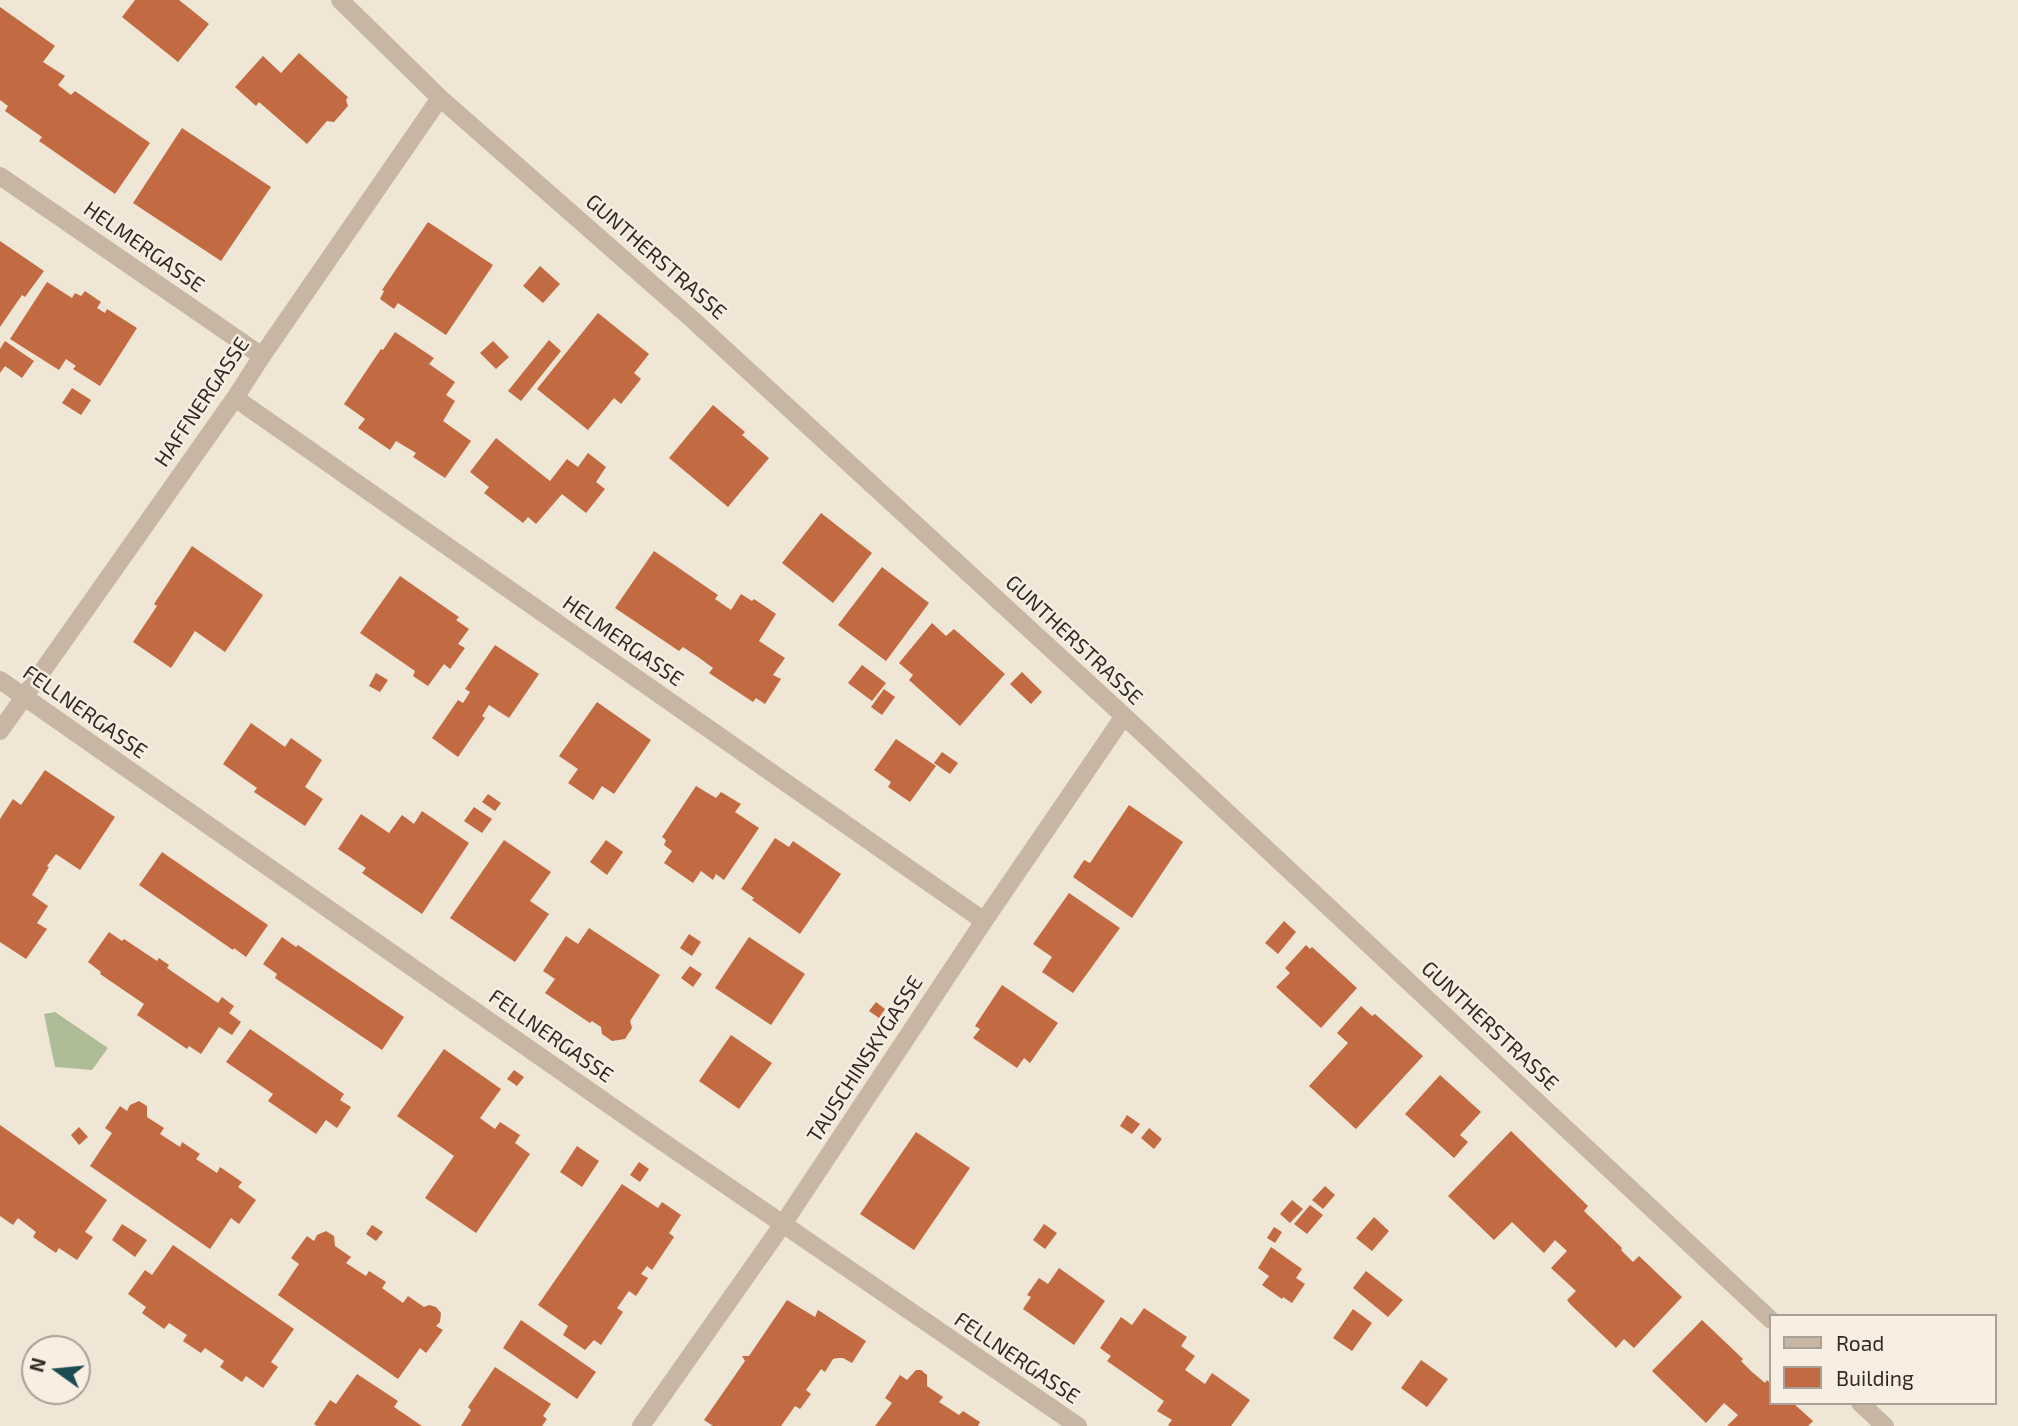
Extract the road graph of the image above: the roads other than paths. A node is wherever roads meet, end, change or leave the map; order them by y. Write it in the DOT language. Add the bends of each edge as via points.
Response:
graph roads {
  1 [pos="340,0"];
  2 [pos="440,98"];
  3 [pos="0,176"];
  4 [pos="262,356"];
  5 [pos="235,398"];
  6 [pos="0,680"];
  7 [pos="23,696"];
  8 [pos="1124,716"];
  9 [pos="0,731"];
  10 [pos="984,921"];
  11 [pos="783,1224"];
  12 [pos="1770,1319"];
  13 [pos="1862,1405"];
  14 [pos="641,1426"];
  15 [pos="1077,1426"];
  16 [pos="1885,1426"];
  1 -- 2 [label="street, GUNTHERSTRASSE"];
  2 -- 4 [label="street, HAFFNERGASSE"];
  2 -- 8 [label="street, GUNTHERSTRASSE" via="703,329"];
  3 -- 4 [label="street, HELMERGASSE"];
  4 -- 5 [label="street, HAFFNERGASSE"];
  5 -- 7 [label="street, HAFFNERGASSE"];
  5 -- 10 [label="street, HELMERGASSE"];
  6 -- 7 [label="street, FELLNERGASSE"];
  7 -- 9 [label="street, HAFFNERGASSE"];
  7 -- 11 [label="street, FELLNERGASSE"];
  8 -- 10 [label="street, TAUSCHINSKYGASSE"];
  8 -- 12 [label="street, GUNTHERSTRASSE"];
  10 -- 11 [label="street, TAUSCHINSKYGASSE"];
  11 -- 14 [label="street, TAUSCHINSKYGASSE"];
  11 -- 15 [label="street, FELLNERGASSE"];
  13 -- 16 [label="street"];
}
